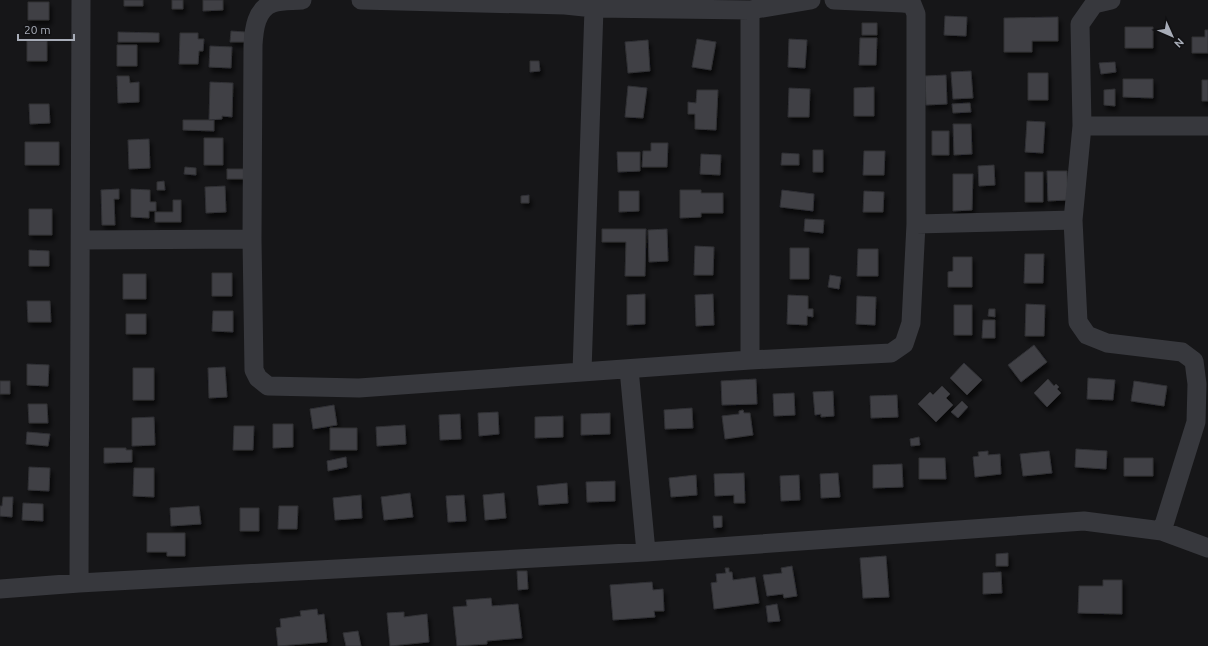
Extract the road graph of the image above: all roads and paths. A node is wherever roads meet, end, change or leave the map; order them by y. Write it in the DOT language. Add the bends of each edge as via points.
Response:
graph roads {
  1 [pos="81,0"];
  2 [pos="302,0"];
  3 [pos="361,0"];
  4 [pos="810,0"];
  5 [pos="834,0"];
  6 [pos="1111,0"];
  7 [pos="594,8"];
  8 [pos="750,10"];
  9 [pos="1082,126"];
  10 [pos="1208,126"];
  11 [pos="1073,220"];
  12 [pos="916,224"];
  13 [pos="252,238"];
  14 [pos="81,240"];
  15 [pos="750,360"];
  16 [pos="629,369"];
  17 [pos="582,372"];
  18 [pos="1202,422"];
  19 [pos="1162,531"];
  20 [pos="1208,548"];
  21 [pos="646,552"];
  22 [pos="79,583"];
  23 [pos="0,589"];
  1 -- 14 [label="street"];
  2 -- 13 [label="street" via="273,3 261,10 255,26"];
  3 -- 7 [label="street" via="565,5"];
  4 -- 8 [label="street"];
  5 -- 12 [label="street" via="912,4 916,14"];
  6 -- 9 [label="street" via="1094,4 1080,24"];
  7 -- 8 [label="street"];
  7 -- 17 [label="street"];
  8 -- 15 [label="street"];
  9 -- 10 [label="street"];
  9 -- 11 [label="street"];
  11 -- 12 [label="street"];
  11 -- 18 [label="street" via="1078,322 1087,335 1107,343 1182,352 1194,361"];
  12 -- 15 [label="street" via="911,323 904,344 891,353"];
  13 -- 14 [label="street"];
  13 -- 17 [label="street" via="254,370 258,378 268,386 359,388"];
  14 -- 22 [label="street"];
  15 -- 16 [label="street"];
  16 -- 17 [label="street"];
  16 -- 21 [label="street"];
  18 -- 19 [label="street"];
  19 -- 20 [label="street"];
  19 -- 21 [label="street" via="1084,521"];
  21 -- 22 [label="street"];
  22 -- 23 [label="street"];
}
